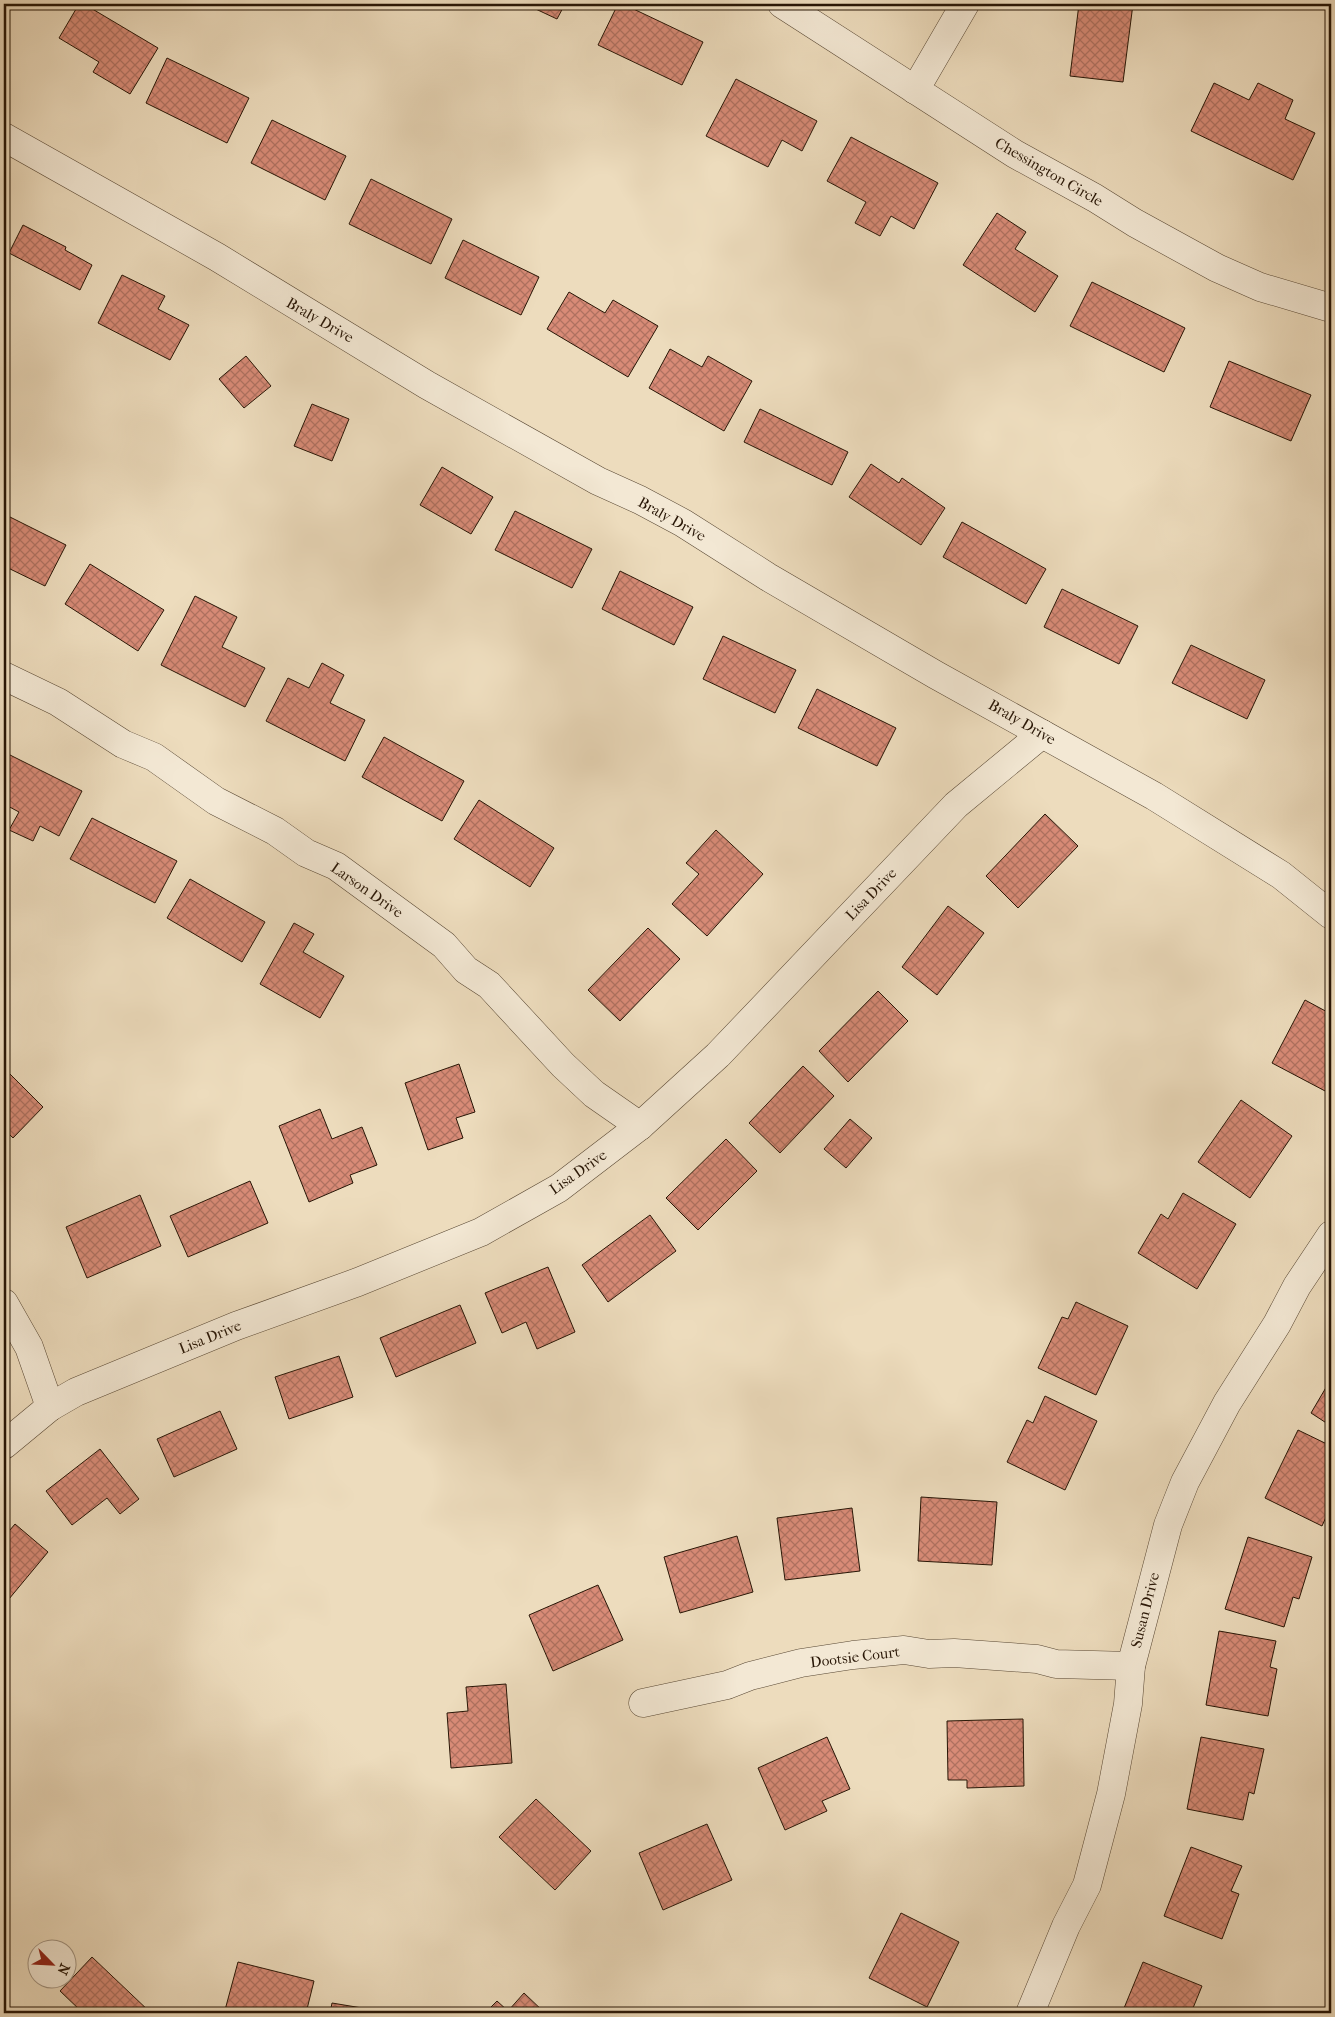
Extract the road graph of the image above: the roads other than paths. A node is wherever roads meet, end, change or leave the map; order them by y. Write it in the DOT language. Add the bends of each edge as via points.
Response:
graph roads {
  1 [pos="782,4"];
  2 [pos="965,4"];
  3 [pos="915,90"];
  4 [pos="4,137"];
  5 [pos="1331,308"];
  6 [pos="4,676"];
  7 [pos="1042,734"];
  8 [pos="1331,916"];
  9 [pos="640,1126"];
  10 [pos="1331,1235"];
  11 [pos="4,1303"];
  12 [pos="50,1407"];
  13 [pos="4,1445"];
  14 [pos="1131,1666"];
  15 [pos="644,1703"];
  16 [pos="1030,2013"];
  1 -- 3 [label="street, Chessington Circle"];
  2 -- 3 [label="street"];
  3 -- 5 [label="street, Chessington Circle" via="1015,154 1218,268 1260,287"];
  4 -- 7 [label="street, Braly Drive" via="217,257 427,386 598,481 683,523 768,577"];
  6 -- 9 [label="street, Larson Drive" via="58,702 123,744 154,757 216,801 251,817 306,852 336,866 444,945 466,970 489,985 594,1094"];
  7 -- 8 [label="street, Braly Drive" via="1154,796 1264,864"];
  7 -- 9 [label="street, Lisa Drive" via="956,805 718,1055"];
  9 -- 12 [label="street, Lisa Drive" via="560,1188 481,1232 358,1282 236,1326 76,1392"];
  10 -- 14 [label="street, Susan Drive" via="1228,1403 1185,1482 1160,1552"];
  11 -- 12 [label="street" via="28,1347"];
  12 -- 13 [label="street, Lisa Drive"];
  14 -- 15 [label="street, Dootsie Court" via="1056,1664 1037,1659 904,1650 800,1664 727,1685"];
  14 -- 16 [label="street, Susan Drive" via="1128,1704 1111,1794 1087,1885 1066,1926"];
}
